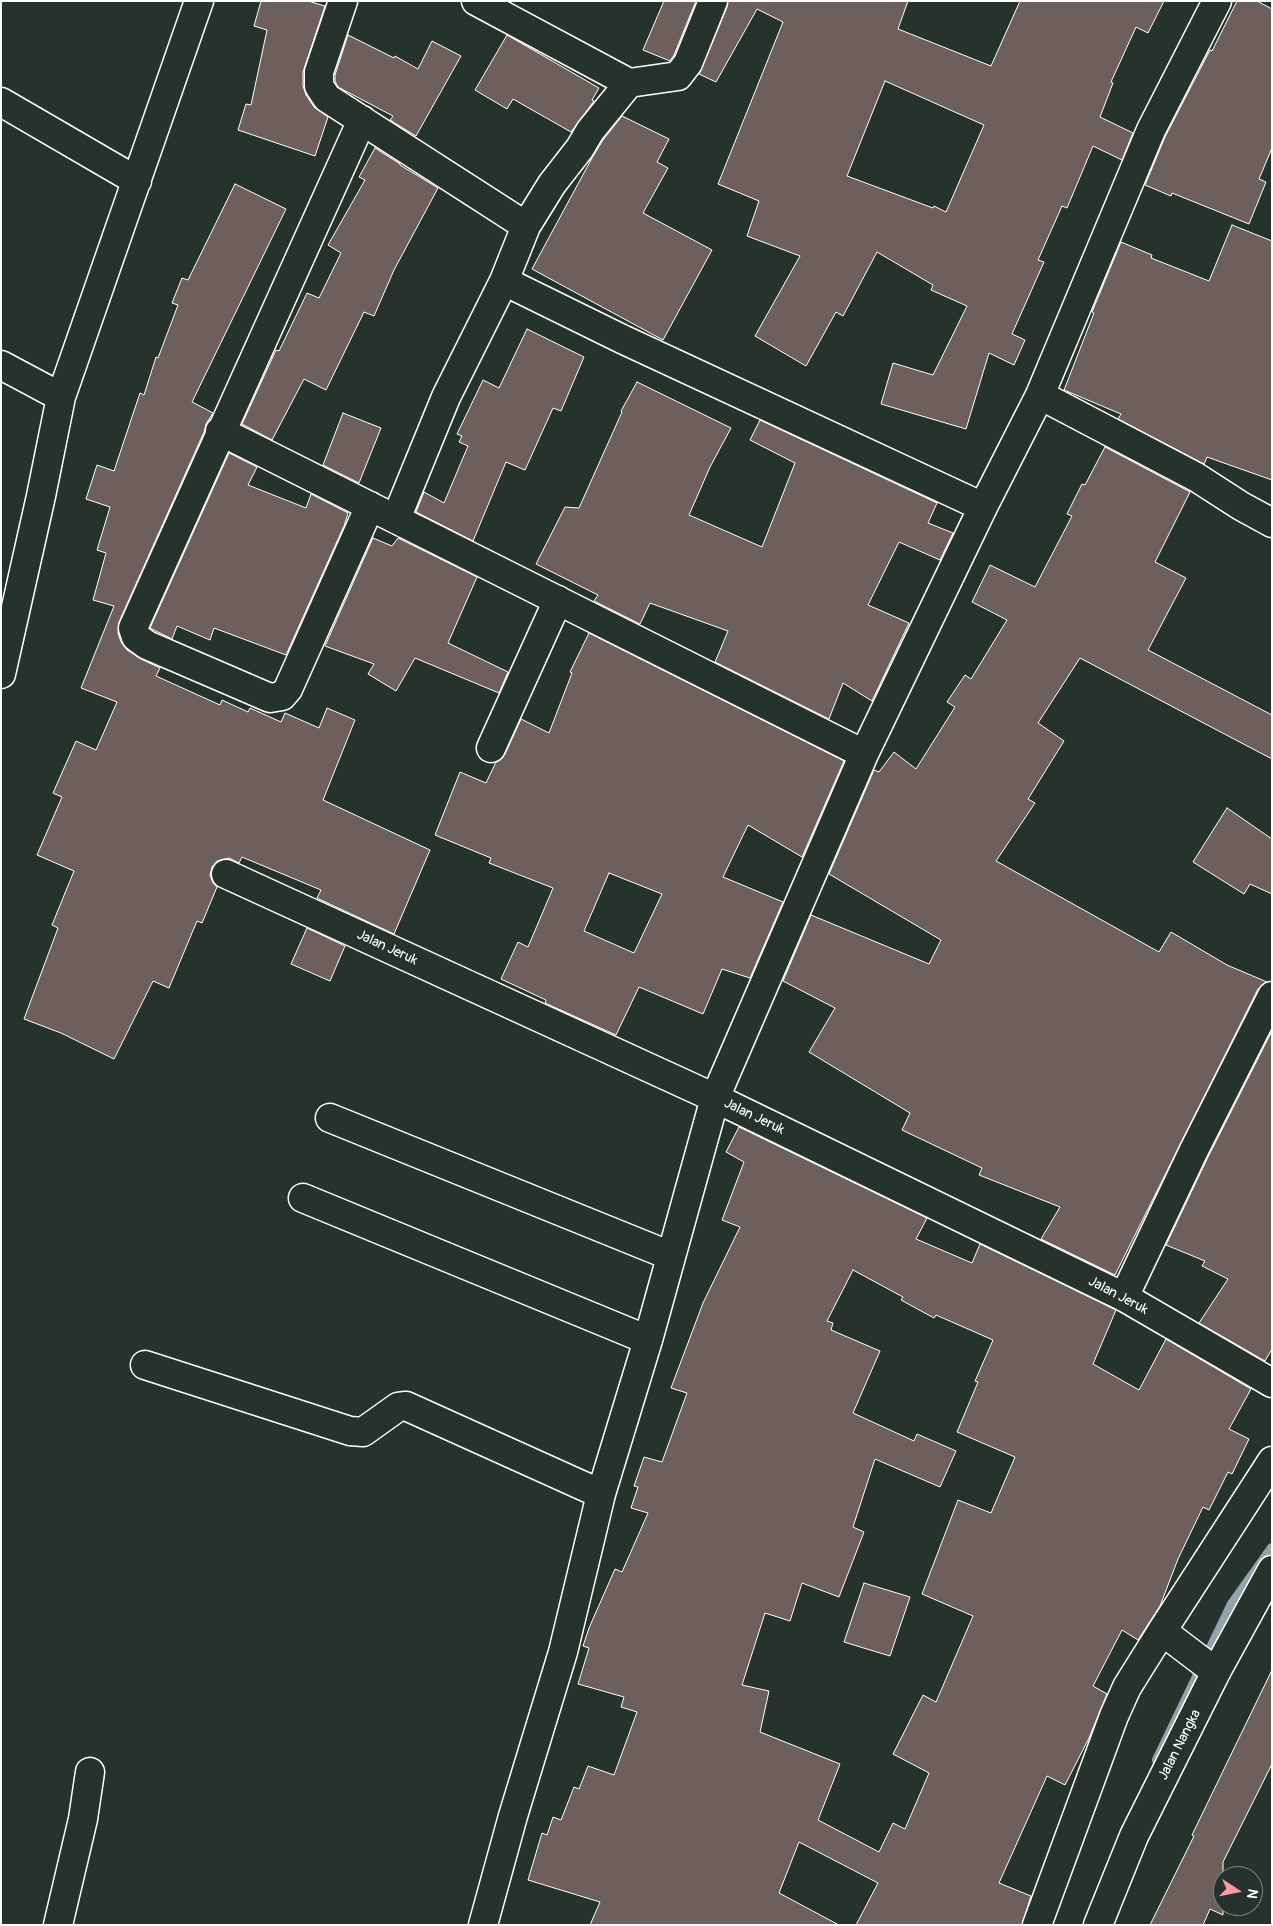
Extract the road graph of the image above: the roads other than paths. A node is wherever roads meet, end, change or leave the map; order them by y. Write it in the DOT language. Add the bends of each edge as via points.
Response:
graph roads {
  1 [pos="199,1"];
  2 [pos="343,1"];
  3 [pos="476,1"];
  4 [pos="713,1"];
  5 [pos="1217,1"];
  6 [pos="629,83"];
  7 [pos="1,102"];
  8 [pos="362,120"];
  9 [pos="136,181"];
  10 [pos="526,226"];
  11 [pos="504,281"];
  12 [pos="1,365"];
  13 [pos="1040,395"];
  14 [pos="61,398"];
  15 [pos="220,432"];
  16 [pos="370,506"];
  17 [pos="983,507"];
  18 [pos="396,519"];
  19 [pos="1272,524"];
  20 [pos="558,600"];
  21 [pos="1,674"];
  22 [pos="491,748"];
  23 [pos="864,754"];
  24 [pos="226,874"];
  25 [pos="1272,996"];
  26 [pos="715,1098"];
  27 [pos="330,1118"];
  28 [pos="303,1198"];
  29 [pos="671,1256"];
  30 [pos="1124,1297"];
  31 [pos="648,1340"];
  32 [pos="145,1365"];
  33 [pos="1272,1383"];
  34 [pos="1272,1461"];
  35 [pos="601,1494"];
  36 [pos="1272,1570"];
  37 [pos="1167,1634"];
  38 [pos="1212,1670"];
  39 [pos="90,1772"];
  40 [pos="58,1925"];
  41 [pos="483,1925"];
  42 [pos="1037,1925"];
  43 [pos="1098,1925"];
  1 -- 9 [label="street"];
  2 -- 8 [label="street" via="319,72 318,86 327,98"];
  3 -- 6 [label="street"];
  4 -- 6 [label="street" via="688,63 678,76"];
  5 -- 13 [label="street" via="1151,130"];
  6 -- 10 [label="street" via="590,131"];
  7 -- 9 [label="street"];
  8 -- 10 [label="street"];
  8 -- 15 [label="street"];
  9 -- 14 [label="street"];
  10 -- 11 [label="street"];
  11 -- 17 [label="street"];
  11 -- 18 [label="street" via="446,396"];
  12 -- 14 [label="street"];
  13 -- 17 [label="street"];
  13 -- 19 [label="street" via="1196,477"];
  14 -- 21 [label="street"];
  15 -- 16 [label="street"];
  15 -- 16 [label="street" via="133,628 136,636 147,645 270,698 282,696 288,689"];
  16 -- 18 [label="street"];
  17 -- 23 [label="street"];
  18 -- 20 [label="street"];
  20 -- 22 [label="street"];
  20 -- 23 [label="street"];
  23 -- 26 [label="street"];
  24 -- 26 [label="street, Jalan Jeruk"];
  25 -- 30 [label="street"];
  26 -- 29 [label="street"];
  26 -- 30 [label="street, Jalan Jeruk"];
  27 -- 29 [label="street"];
  28 -- 31 [label="street"];
  29 -- 31 [label="street"];
  30 -- 33 [label="street, Jalan Jeruk"];
  31 -- 35 [label="street"];
  32 -- 35 [label="street" via="350,1431 363,1432 406,1406"];
  34 -- 37 [label="street"];
  35 -- 41 [label="street" via="563,1652"];
  36 -- 38 [label="street, Jalan Nangka"];
  37 -- 38 [label="street"];
  37 -- 42 [label="street" via="1128,1687 1114,1716"];
  38 -- 43 [label="street, Jalan Nangka" via="1134,1836"];
  39 -- 40 [label="street" via="83,1819"];
}
